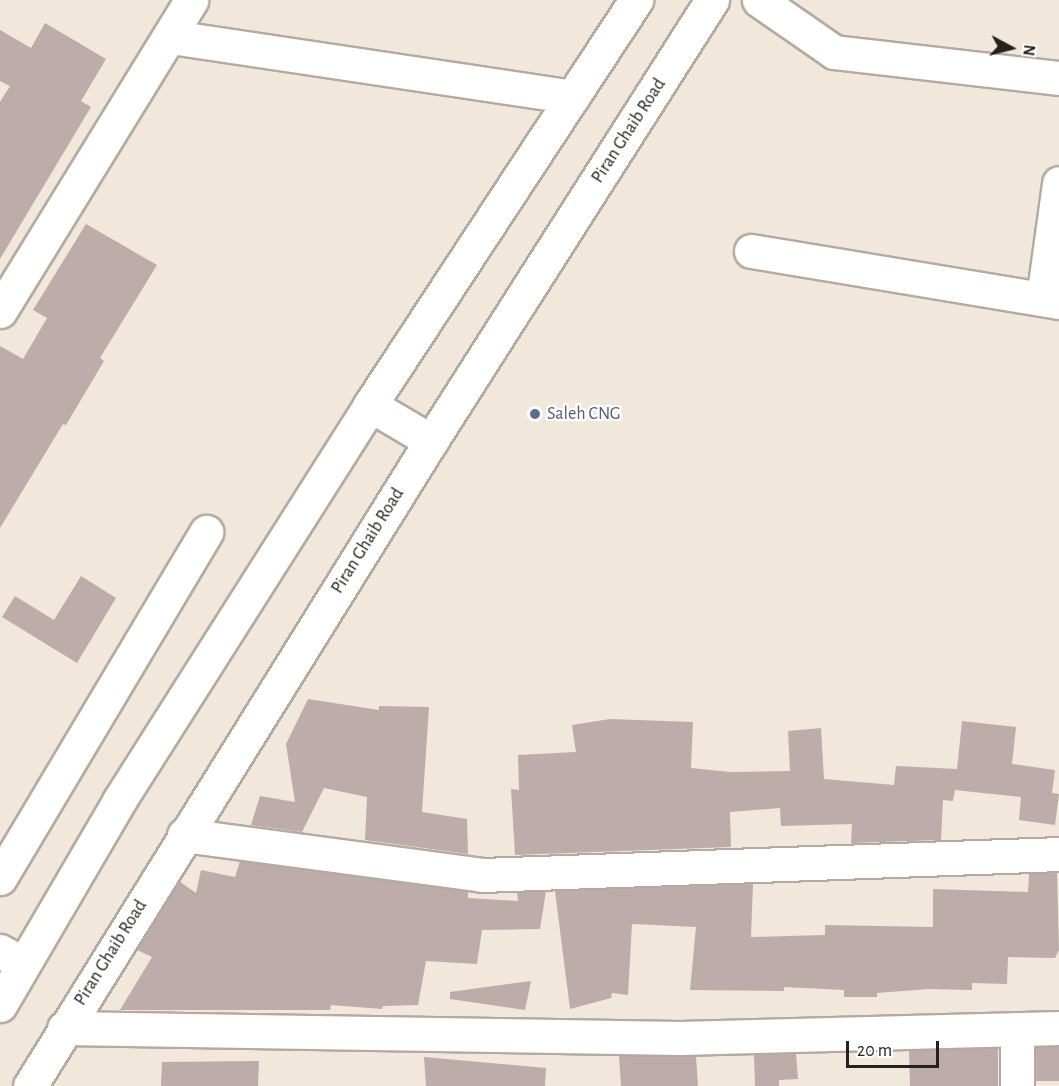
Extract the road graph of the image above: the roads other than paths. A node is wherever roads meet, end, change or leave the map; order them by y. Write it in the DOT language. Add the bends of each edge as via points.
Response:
graph roads {
  1 [pos="191,0"];
  2 [pos="636,0"];
  3 [pos="712,0"];
  4 [pos="759,0"];
  5 [pos="171,37"];
  6 [pos="1059,78"];
  7 [pos="573,97"];
  8 [pos="1059,183"];
  9 [pos="752,251"];
  10 [pos="1051,300"];
  11 [pos="0,311"];
  12 [pos="370,405"];
  13 [pos="431,441"];
  14 [pos="206,532"];
  15 [pos="184,835"];
  16 [pos="1059,854"];
  17 [pos="0,878"];
  18 [pos="11,958"];
  19 [pos="0,1005"];
  20 [pos="64,1028"];
  21 [pos="1059,1028"];
  22 [pos="1017,1029"];
  23 [pos="30,1086"];
  24 [pos="1017,1086"];
  1 -- 5 [label="street"];
  2 -- 7 [label="street"];
  3 -- 13 [label="street, Piran Ghaib Road"];
  4 -- 6 [label="street" via="834,52"];
  5 -- 7 [label="street"];
  5 -- 11 [label="street"];
  7 -- 12 [label="street"];
  8 -- 10 [label="street"];
  9 -- 10 [label="street"];
  12 -- 13 [label="street"];
  12 -- 18 [label="street" via="119,801"];
  13 -- 15 [label="street, Piran Ghaib Road"];
  14 -- 17 [label="street"];
  15 -- 16 [label="street" via="482,875"];
  15 -- 20 [label="street, Piran Ghaib Road"];
  18 -- 19 [label="street"];
  20 -- 22 [label="street" via="680,1038"];
  20 -- 23 [label="street, Piran Ghaib Road"];
  21 -- 22 [label="street"];
  22 -- 24 [label="street"];
}
